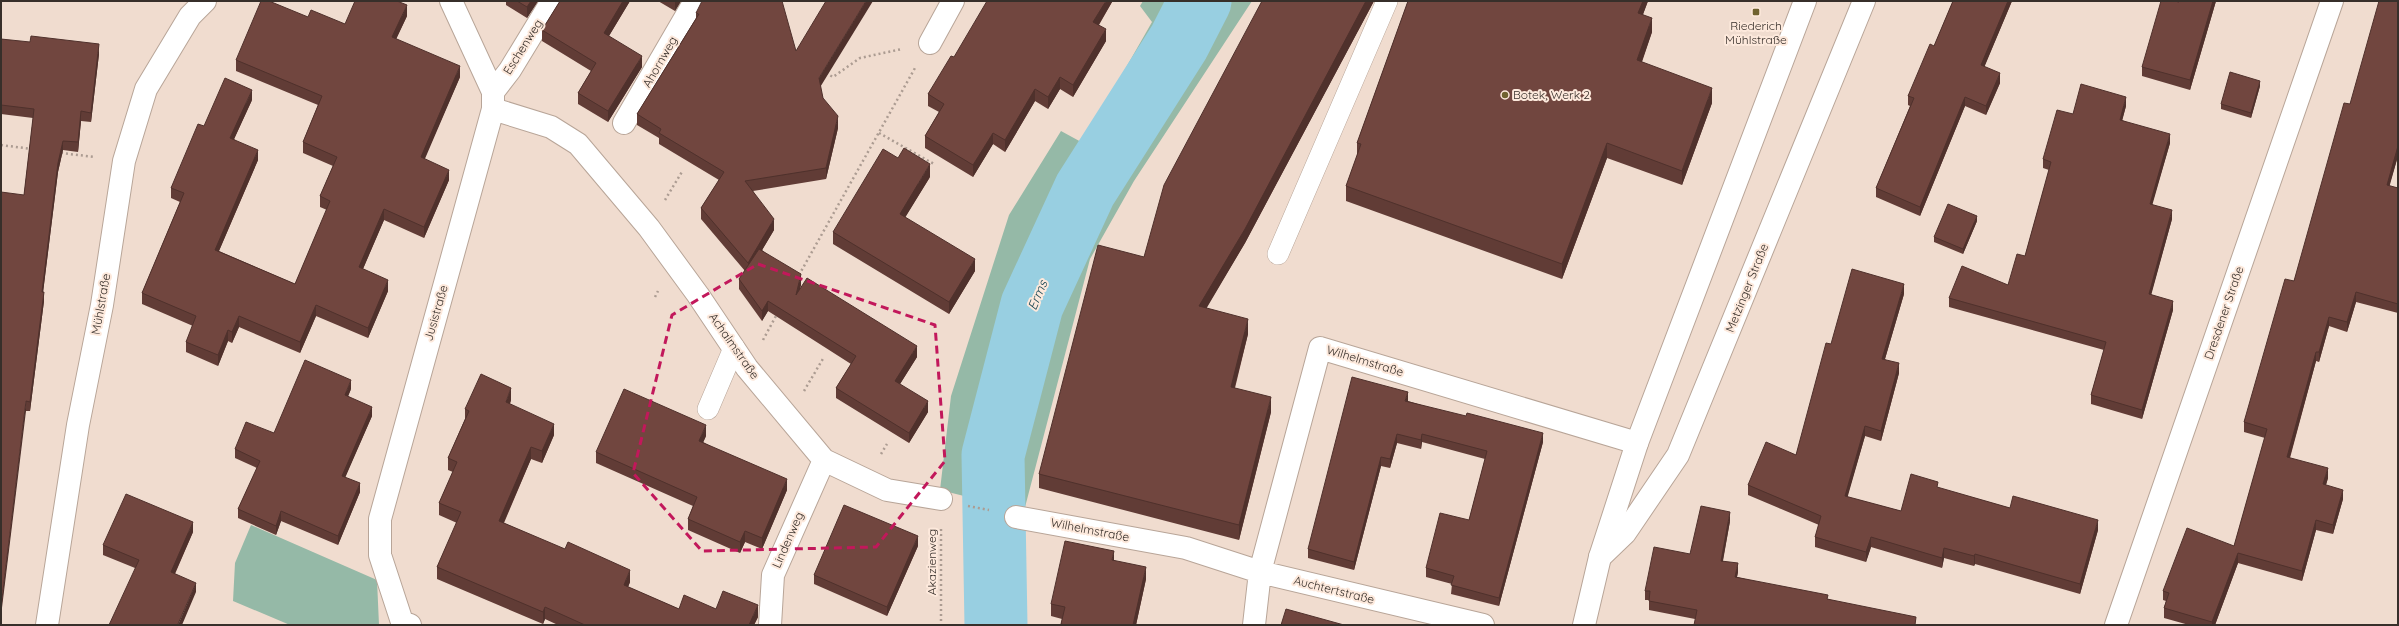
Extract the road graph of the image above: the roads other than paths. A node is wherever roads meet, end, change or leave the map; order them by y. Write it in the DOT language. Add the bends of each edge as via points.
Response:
graph roads {
  1 [pos="205,1"];
  2 [pos="451,1"];
  3 [pos="552,1"];
  4 [pos="695,1"];
  5 [pos="953,1"];
  6 [pos="1387,1"];
  7 [pos="1805,1"];
  8 [pos="1864,1"];
  9 [pos="2332,1"];
  10 [pos="930,43"];
  11 [pos="493,101"];
  12 [pos="624,123"];
  13 [pos="1278,254"];
  14 [pos="734,348"];
  15 [pos="708,409"];
  16 [pos="1637,443"];
  17 [pos="824,460"];
  18 [pos="941,499"];
  19 [pos="1016,517"];
  20 [pos="1186,548"];
  21 [pos="1600,557"];
  22 [pos="1260,572"];
  23 [pos="404,624"];
  24 [pos="47,625"];
  25 [pos="770,625"];
  26 [pos="1254,625"];
  27 [pos="1483,625"];
  28 [pos="1584,625"];
  29 [pos="2116,625"];
  1 -- 24 [label="street, Mühlstraße" via="190,16 146,89 124,161 102,305 78,425"];
  2 -- 11 [label="street"];
  3 -- 11 [label="street, Eschenweg"];
  4 -- 12 [label="street, Ahornweg"];
  5 -- 10 [label="street"];
  6 -- 13 [label="lane"];
  7 -- 16 [label="street"];
  8 -- 21 [label="street, Metzinger Straße" via="1678,455 1625,533"];
  9 -- 29 [label="street, Dresdener Straße"];
  11 -- 14 [label="street, Achalmstraße" via="551,128 578,144 648,228"];
  11 -- 23 [label="street, Jusistraße" via="380,519 380,555"];
  14 -- 15 [label="lane"];
  14 -- 17 [label="street, Achalmstraße" via="747,368"];
  16 -- 21 [label="street"];
  16 -- 22 [label="street, Wilhelmstraße" via="1320,348"];
  17 -- 18 [label="street, Achalmstraße" via="887,490"];
  17 -- 25 [label="street, Lindenweg" via="773,575"];
  19 -- 20 [label="street, Wilhelmstraße"];
  20 -- 22 [label="street, Auchtertstraße"];
  21 -- 28 [label="street"];
  22 -- 26 [label="street, Wilhelmstraße"];
  22 -- 27 [label="street, Auchtertstraße"];
}
